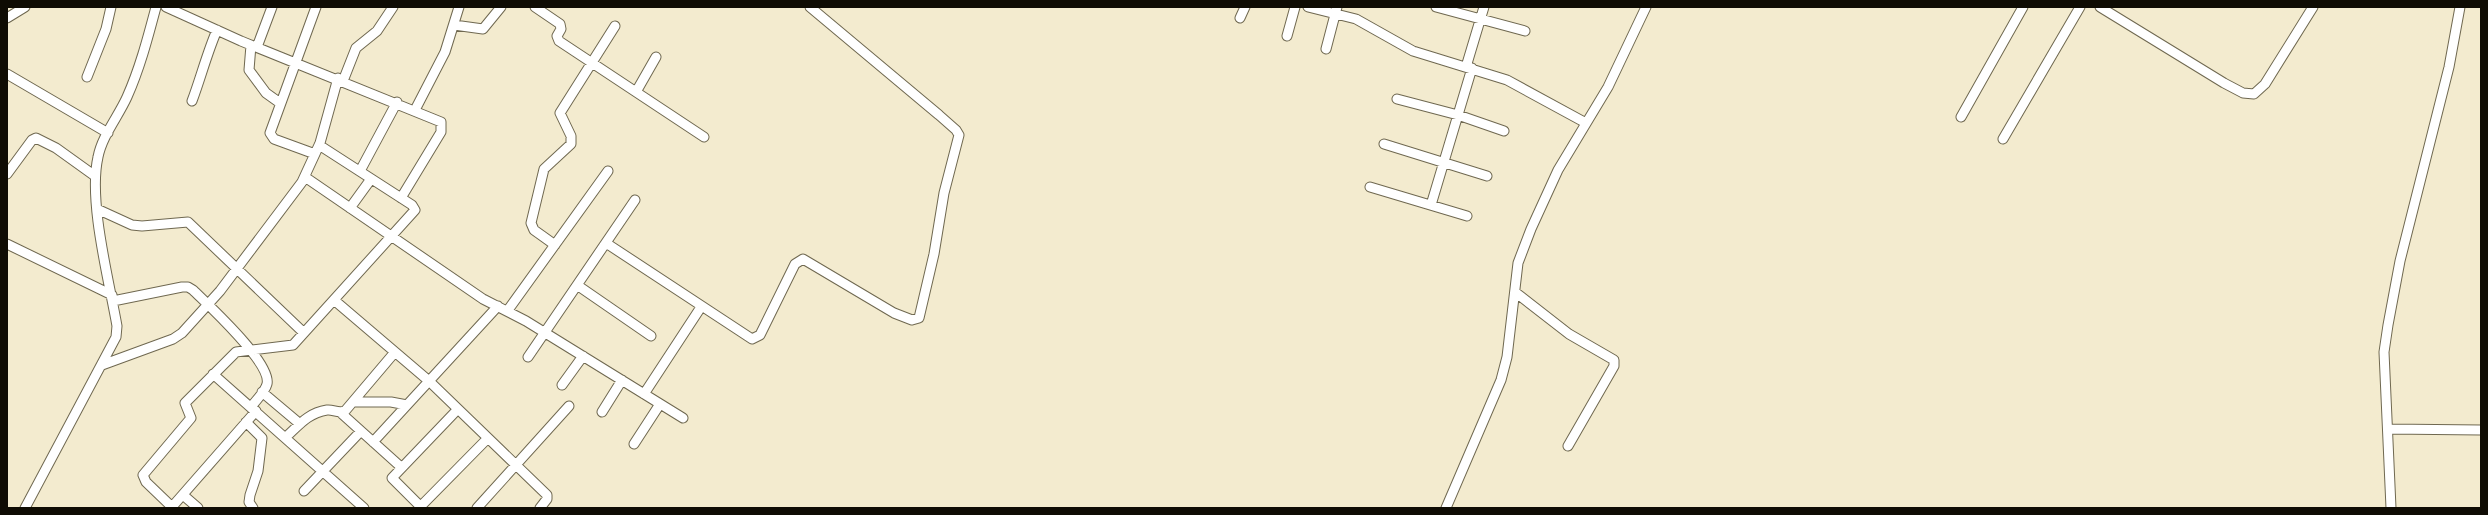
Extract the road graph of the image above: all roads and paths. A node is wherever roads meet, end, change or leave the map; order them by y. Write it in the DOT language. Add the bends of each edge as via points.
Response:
graph roads {
  1 [pos="25,7"];
  2 [pos="111,7"];
  3 [pos="156,7"];
  4 [pos="166,7"];
  5 [pos="272,7"];
  6 [pos="316,7"];
  7 [pos="393,7"];
  8 [pos="459,7"];
  9 [pos="500,7"];
  10 [pos="535,7"];
  11 [pos="810,7"];
  12 [pos="1245,7"];
  13 [pos="1295,7"];
  14 [pos="1308,7"];
  15 [pos="1436,7"];
  16 [pos="1484,7"];
  17 [pos="1646,7"];
  18 [pos="2023,7"];
  19 [pos="2080,7"];
  20 [pos="2100,7"];
  21 [pos="2313,7"];
  22 [pos="2460,7"];
  23 [pos="1336,10"];
  24 [pos="7,18"];
  25 [pos="1240,18"];
  26 [pos="1481,20"];
  27 [pos="454,25"];
  28 [pos="615,26"];
  29 [pos="217,30"];
  30 [pos="1525,31"];
  31 [pos="1287,36"];
  32 [pos="254,46"];
  33 [pos="1326,49"];
  34 [pos="656,57"];
  35 [pos="294,61"];
  36 [pos="592,63"];
  37 [pos="1469,68"];
  38 [pos="7,74"];
  39 [pos="87,77"];
  40 [pos="341,79"];
  41 [pos="636,92"];
  42 [pos="1397,99"];
  43 [pos="192,101"];
  44 [pos="397,102"];
  45 [pos="280,103"];
  46 [pos="415,110"];
  47 [pos="1458,115"];
  48 [pos="1961,117"];
  49 [pos="1586,123"];
  50 [pos="1504,131"];
  51 [pos="108,133"];
  52 [pos="704,137"];
  53 [pos="2003,139"];
  54 [pos="1384,144"];
  55 [pos="319,145"];
  56 [pos="315,154"];
  57 [pos="1444,162"];
  58 [pos="360,171"];
  59 [pos="608,171"];
  60 [pos="7,174"];
  61 [pos="95,176"];
  62 [pos="1487,176"];
  63 [pos="305,177"];
  64 [pos="371,179"];
  65 [pos="1370,187"];
  66 [pos="401,198"];
  67 [pos="635,200"];
  68 [pos="1431,205"];
  69 [pos="350,208"];
  70 [pos="97,209"];
  71 [pos="1467,216"];
  72 [pos="392,236"];
  73 [pos="606,243"];
  74 [pos="7,244"];
  75 [pos="555,245"];
  76 [pos="236,270"];
  77 [pos="577,285"];
  78 [pos="1515,292"];
  79 [pos="113,298"];
  80 [pos="334,300"];
  81 [pos="208,305"];
  82 [pos="498,306"];
  83 [pos="701,307"];
  84 [pos="508,310"];
  85 [pos="544,332"];
  86 [pos="304,333"];
  87 [pos="651,336"];
  88 [pos="252,350"];
  89 [pos="395,352"];
  90 [pos="528,356"];
  91 [pos="583,356"];
  92 [pos="102,365"];
  93 [pos="213,374"];
  94 [pos="622,380"];
  95 [pos="429,381"];
  96 [pos="562,385"];
  97 [pos="262,392"];
  98 [pos="644,394"];
  99 [pos="355,402"];
  100 [pos="660,404"];
  101 [pos="407,405"];
  102 [pos="569,406"];
  103 [pos="458,408"];
  104 [pos="253,409"];
  105 [pos="602,412"];
  106 [pos="341,413"];
  107 [pos="683,418"];
  108 [pos="246,422"];
  109 [pos="300,424"];
  110 [pos="2389,429"];
  111 [pos="2481,430"];
  112 [pos="361,431"];
  113 [pos="286,438"];
  114 [pos="488,438"];
  115 [pos="373,442"];
  116 [pos="634,444"];
  117 [pos="1568,446"];
  118 [pos="515,464"];
  119 [pos="401,467"];
  120 [pos="324,472"];
  121 [pos="304,491"];
  122 [pos="183,495"];
  123 [pos="359,506"];
  124 [pos="420,507"];
  125 [pos="24,508"];
  126 [pos="171,508"];
  127 [pos="198,508"];
  128 [pos="253,508"];
  129 [pos="477,508"];
  130 [pos="540,508"];
  131 [pos="1446,508"];
  132 [pos="2391,508"];
  1 -- 24 [label="street"];
  2 -- 39 [label="street" via="106,29"];
  3 -- 51 [label="street" via="142,58"];
  4 -- 29 [label="street"];
  5 -- 32 [label="street"];
  6 -- 35 [label="street"];
  7 -- 40 [label="street" via="377,31 356,48"];
  8 -- 27 [label="street"];
  9 -- 27 [label="street" via="483,29"];
  10 -- 36 [label="street" via="560,24 556,39"];
  11 -- 83 [label="street" via="939,115 959,135 944,193 919,318 912,320 894,313 803,259 795,264 756,338 744,335"];
  12 -- 25 [label="street"];
  13 -- 31 [label="street"];
  14 -- 23 [label="street"];
  15 -- 26 [label="street"];
  16 -- 26 [label="street"];
  17 -- 49 [label="street" via="1608,87"];
  18 -- 48 [label="street"];
  19 -- 53 [label="street"];
  20 -- 21 [label="street" via="2224,83 2243,93 2254,94 2265,84"];
  22 -- 110 [label="street" via="2449,67 2400,261 2388,325 2384,352"];
  23 -- 33 [label="street"];
  23 -- 37 [label="street" via="1413,51"];
  26 -- 30 [label="street"];
  26 -- 37 [label="street"];
  27 -- 46 [label="street" via="445,52"];
  28 -- 36 [label="street"];
  29 -- 32 [label="street"];
  29 -- 43 [label="street" via="206,54 201,78"];
  32 -- 35 [label="street"];
  32 -- 45 [label="street" via="249,70 266,93"];
  34 -- 41 [label="street"];
  35 -- 40 [label="street"];
  35 -- 45 [label="street"];
  36 -- 41 [label="street"];
  36 -- 75 [label="street" via="560,113 571,136 571,144 544,169 531,223 534,230"];
  37 -- 47 [label="street"];
  37 -- 49 [label="street" via="1507,80"];
  38 -- 51 [label="street"];
  40 -- 44 [label="street"];
  40 -- 55 [label="street"];
  41 -- 52 [label="street"];
  42 -- 47 [label="street"];
  44 -- 46 [label="street"];
  44 -- 58 [label="street"];
  45 -- 56 [label="street" via="270,135"];
  46 -- 66 [label="street" via="438,120 443,127"];
  47 -- 50 [label="street"];
  47 -- 57 [label="street"];
  49 -- 78 [label="street" via="1558,170 1531,229 1518,263"];
  51 -- 61 [label="street" via="98,156"];
  54 -- 57 [label="street"];
  55 -- 56 [label="street"];
  55 -- 58 [label="street"];
  56 -- 63 [label="street"];
  57 -- 62 [label="street"];
  57 -- 68 [label="street"];
  58 -- 64 [label="street"];
  59 -- 75 [label="street"];
  60 -- 61 [label="street" via="36,138 56,148"];
  61 -- 70 [label="street"];
  63 -- 69 [label="street"];
  63 -- 76 [label="street"];
  64 -- 66 [label="street"];
  64 -- 69 [label="street"];
  65 -- 68 [label="street"];
  66 -- 72 [label="street" via="415,210"];
  67 -- 73 [label="street"];
  68 -- 71 [label="street"];
  69 -- 72 [label="street"];
  70 -- 76 [label="street" via="132,225 188,222"];
  70 -- 79 [label="street"];
  72 -- 80 [label="street"];
  72 -- 82 [label="street" via="482,298"];
  73 -- 77 [label="street"];
  73 -- 83 [label="street"];
  74 -- 79 [label="street"];
  75 -- 84 [label="street"];
  76 -- 81 [label="street"];
  76 -- 86 [label="street"];
  77 -- 85 [label="street"];
  77 -- 87 [label="street"];
  78 -- 117 [label="street" via="1569,334 1614,360 1614,366"];
  78 -- 131 [label="street" via="1507,357 1501,380"];
  79 -- 81 [label="street" via="188,287"];
  79 -- 92 [label="street" via="118,326 116,337"];
  80 -- 86 [label="street"];
  80 -- 89 [label="street"];
  81 -- 88 [label="street"];
  81 -- 92 [label="street" via="173,339"];
  82 -- 84 [label="street"];
  82 -- 95 [label="street"];
  83 -- 98 [label="street"];
  84 -- 85 [label="street"];
  85 -- 90 [label="street"];
  85 -- 91 [label="street"];
  86 -- 88 [label="street" via="289,347"];
  88 -- 93 [label="street" via="236,352"];
  88 -- 97 [label="street" via="267,378"];
  89 -- 95 [label="street"];
  89 -- 99 [label="street"];
  91 -- 94 [label="street"];
  91 -- 96 [label="street"];
  92 -- 125 [label="street"];
  93 -- 104 [label="street"];
  93 -- 126 [label="street" via="185,403 191,418 143,475 146,482"];
  94 -- 98 [label="street"];
  94 -- 105 [label="street"];
  95 -- 101 [label="street"];
  95 -- 103 [label="street"];
  97 -- 104 [label="street"];
  97 -- 109 [label="street"];
  98 -- 100 [label="street"];
  99 -- 101 [label="street" via="391,402"];
  99 -- 106 [label="street"];
  100 -- 107 [label="street"];
  100 -- 116 [label="street"];
  101 -- 115 [label="street"];
  102 -- 118 [label="street"];
  103 -- 114 [label="street"];
  103 -- 119 [label="street"];
  104 -- 108 [label="street"];
  104 -- 113 [label="street"];
  106 -- 109 [label="street" via="332,410 320,412 308,416"];
  106 -- 112 [label="street"];
  108 -- 122 [label="street"];
  108 -- 128 [label="street" via="262,438 258,471 249,502"];
  109 -- 113 [label="street"];
  110 -- 111 [label="street"];
  110 -- 132 [label="street"];
  112 -- 115 [label="street"];
  112 -- 120 [label="street"];
  113 -- 120 [label="street"];
  114 -- 118 [label="street"];
  114 -- 124 [label="street"];
  115 -- 119 [label="street"];
  118 -- 129 [label="street"];
  118 -- 130 [label="street" via="547,495"];
  119 -- 124 [label="street" via="392,480"];
  120 -- 121 [label="street"];
  120 -- 123 [label="street"];
  122 -- 126 [label="street"];
  122 -- 127 [label="street"];
}
